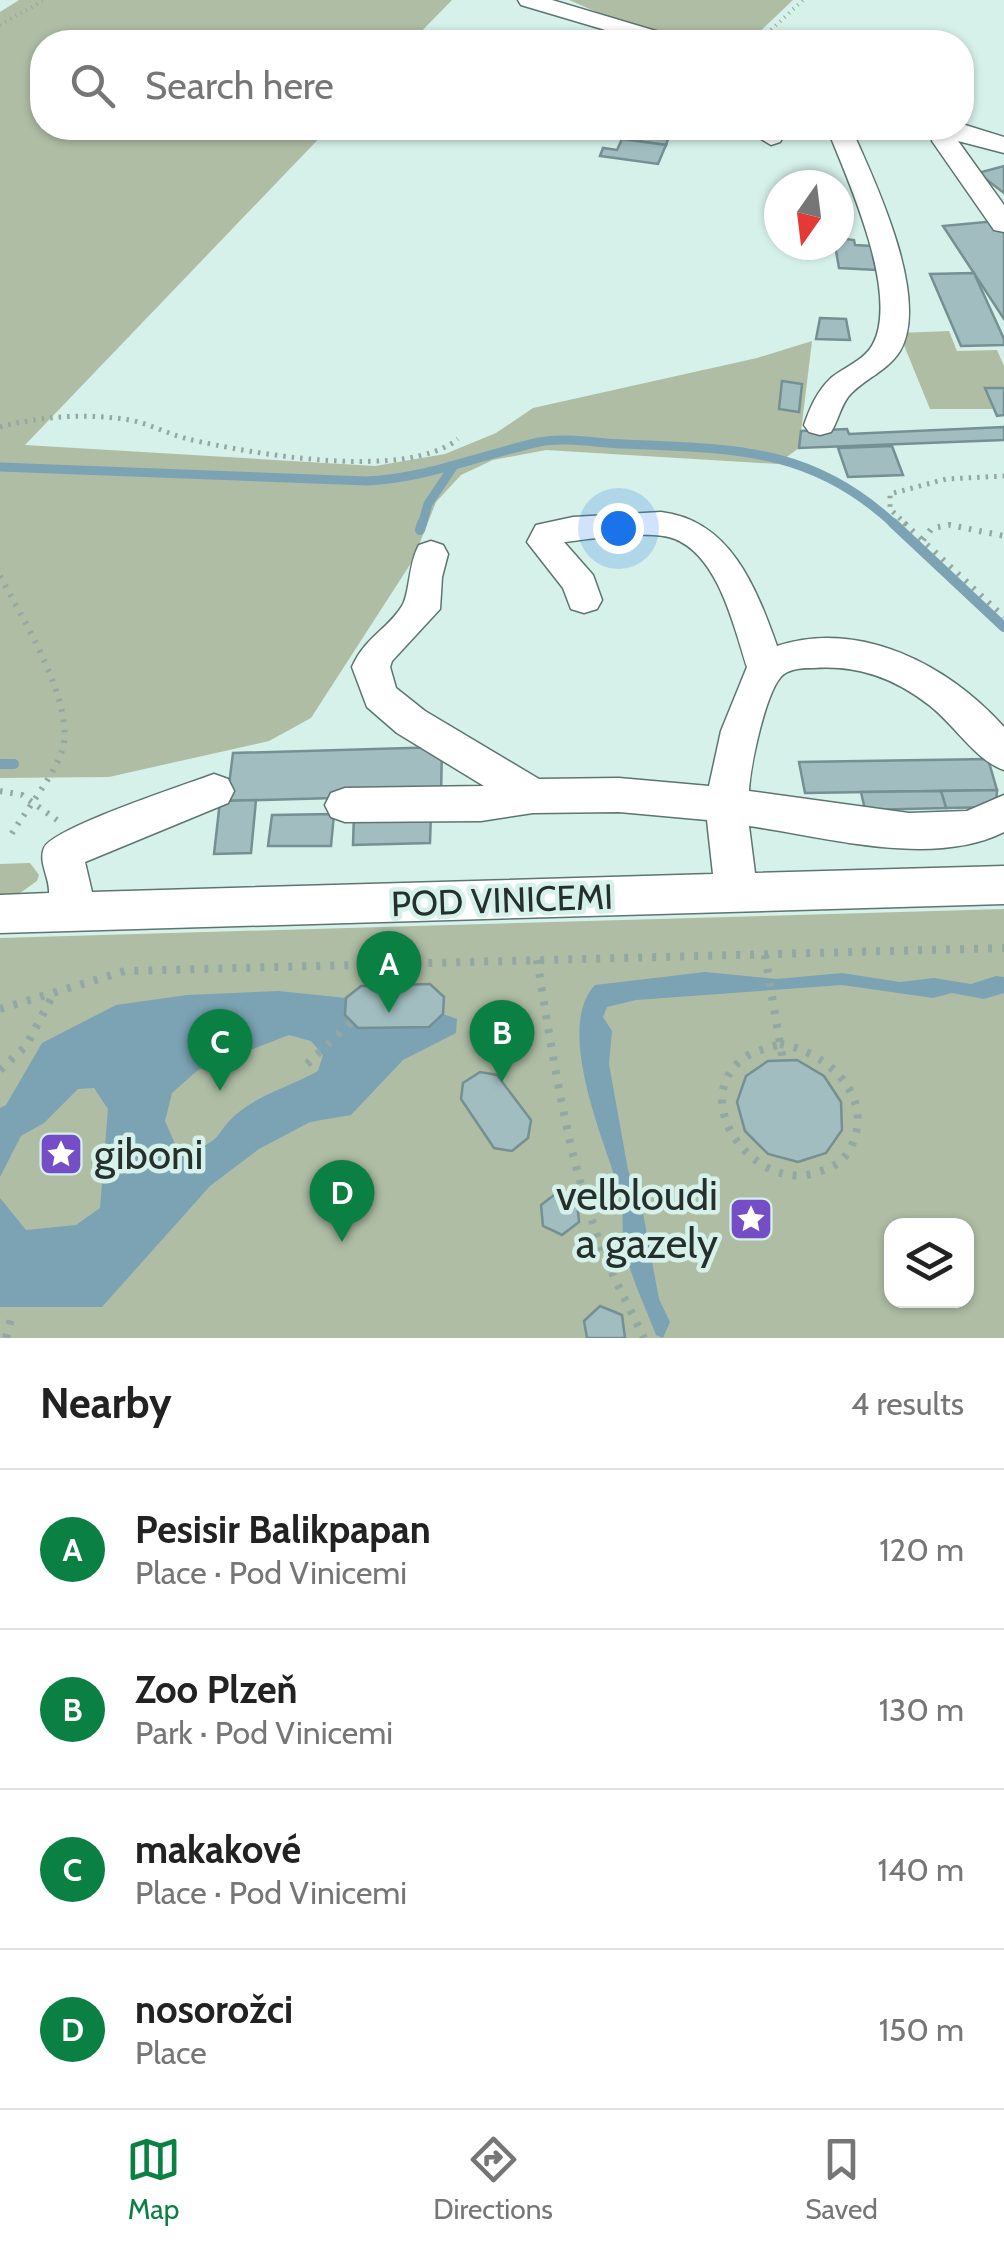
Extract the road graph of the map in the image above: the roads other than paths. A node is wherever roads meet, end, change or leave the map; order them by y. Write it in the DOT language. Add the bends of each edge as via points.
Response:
graph roads {
  1 [pos="528,0"];
  2 [pos="628,30"];
  3 [pos="974,136"];
  4 [pos="845,140"];
  5 [pos="945,140"];
  6 [pos="1004,145"];
  7 [pos="1004,224"];
  8 [pos="820,425"];
  9 [pos="431,554"];
  10 [pos="584,600"];
  11 [pos="766,668"];
  12 [pos="1004,754"];
  13 [pos="214,791"];
  14 [pos="533,796"];
  15 [pos="345,805"];
  16 [pos="725,806"];
  17 [pos="1004,812"];
  18 [pos="1004,885"];
  19 [pos="737,893"];
  20 [pos="70,912"];
  21 [pos="0,914"];
  1 -- 2 [label="street"];
  3 -- 6 [label="street"];
  4 -- 8 [label="street" via="878,219 895,322 890,345 877,360 826,400"];
  5 -- 7 [label="street"];
  9 -- 14 [label="street" via="422,609 377,653 373,680 380,696 411,722"];
  10 -- 11 [label="street" via="580,584 544,542 548,534 667,524 690,531 730,580"];
  11 -- 12 [label="street" via="780,658 818,653 906,669 948,695"];
  11 -- 16 [label="street" via="739,732"];
  13 -- 20 [label="street" via="62,854"];
  14 -- 15 [label="street" via="481,804"];
  14 -- 16 [label="street"];
  16 -- 17 [label="street" via="909,831 972,828"];
  16 -- 19 [label="street"];
  18 -- 19 [label="street, POD VINICEMI"];
  19 -- 20 [label="street, POD VINICEMI"];
  20 -- 21 [label="street, POD VINICEMI"];
}
